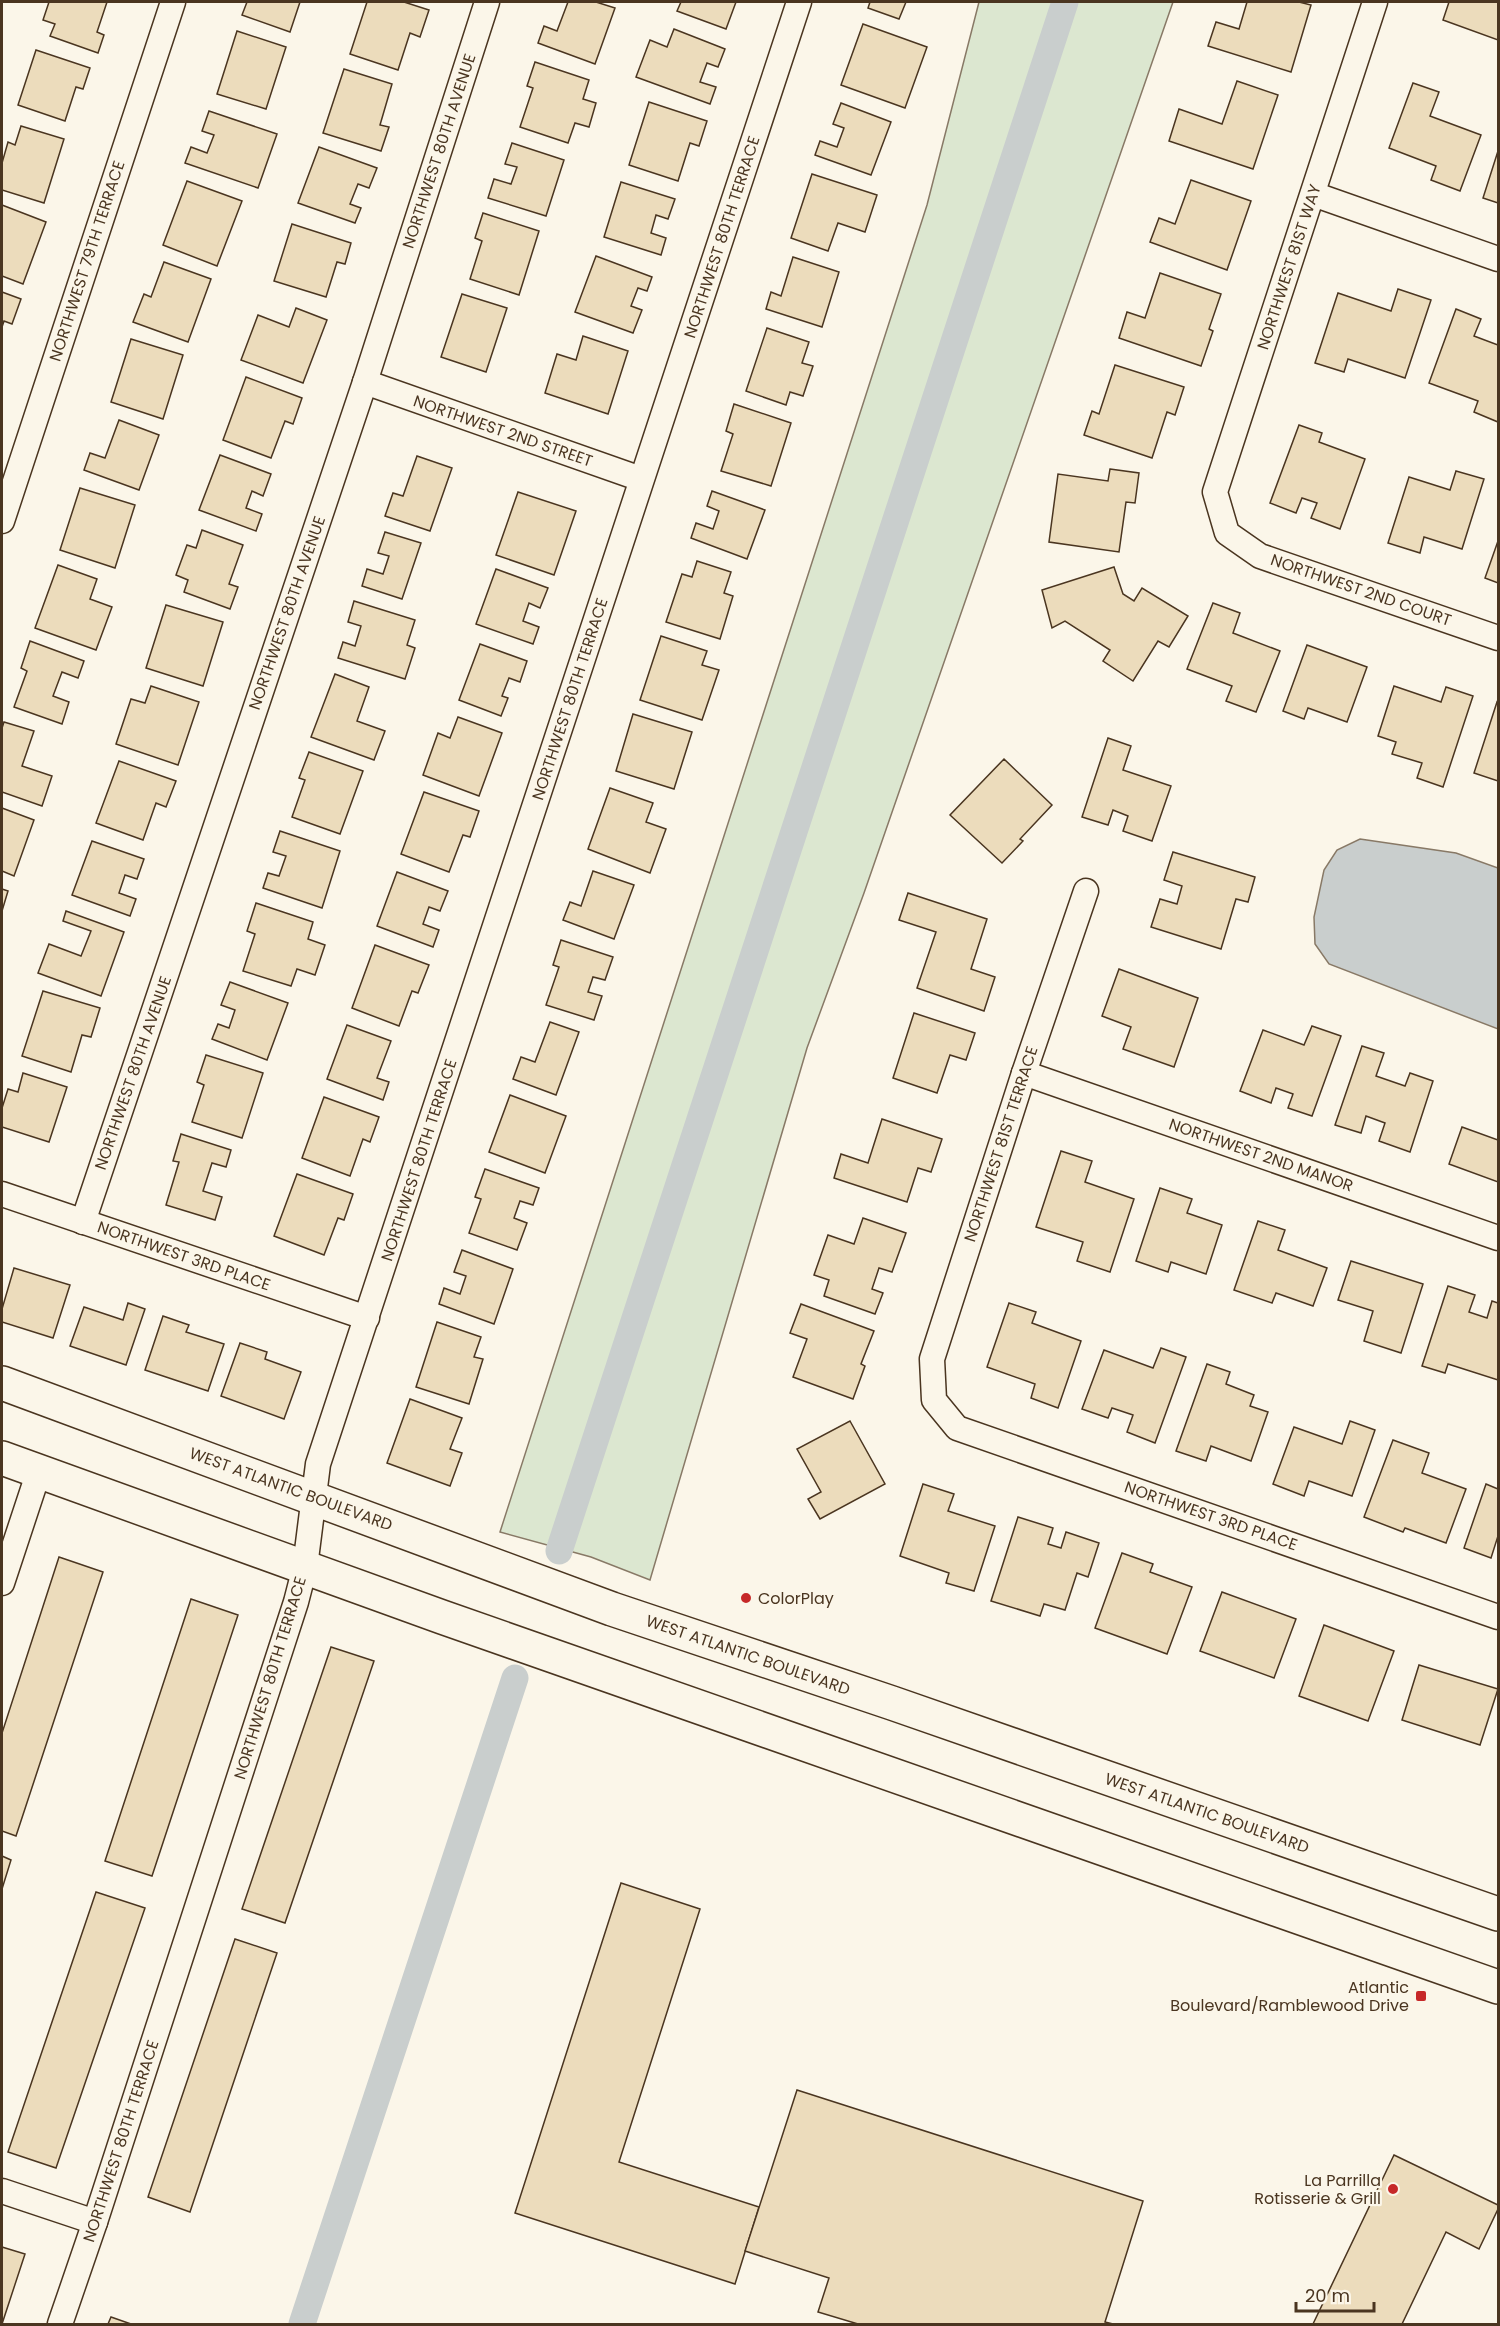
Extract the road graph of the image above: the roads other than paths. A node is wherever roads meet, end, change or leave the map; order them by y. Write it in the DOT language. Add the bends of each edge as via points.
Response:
graph roads {
  1 [pos="173,2"];
  2 [pos="487,2"];
  3 [pos="800,2"];
  4 [pos="1375,2"];
  5 [pos="1313,194"];
  6 [pos="1498,259"];
  7 [pos="365,382"];
  8 [pos="641,479"];
  9 [pos="2,521"];
  10 [pos="1227,533"];
  11 [pos="1498,638"];
  12 [pos="1086,891"];
  13 [pos="1024,1073"];
  14 [pos="2,1194"];
  15 [pos="83,1222"];
  16 [pos="1498,1238"];
  17 [pos="367,1318"];
  18 [pos="2,1383"];
  19 [pos="934,1400"];
  20 [pos="2,1458"];
  21 [pos="39,1471"];
  22 [pos="314,1497"];
  23 [pos="305,1567"];
  24 [pos="2,1583"];
  25 [pos="1498,1617"];
  26 [pos="1498,1914"];
  27 [pos="1498,1987"];
  28 [pos="2,2191"];
  29 [pos="95,2222"];
  30 [pos="60,2325"];
  1 -- 9 [label="street, NORTHWEST 79TH TERRACE"];
  2 -- 7 [label="street, NORTHWEST 80TH AVENUE"];
  3 -- 8 [label="street, NORTHWEST 80TH TERRACE"];
  4 -- 5 [label="street, NORTHWEST 81ST WAY"];
  5 -- 6 [label="street"];
  5 -- 10 [label="street, NORTHWEST 81ST WAY" via="1215,492"];
  7 -- 8 [label="street, NORTHWEST 2ND STREET"];
  7 -- 15 [label="street, NORTHWEST 80TH AVENUE"];
  8 -- 17 [label="street, NORTHWEST 80TH TERRACE"];
  10 -- 11 [label="street, NORTHWEST 2ND COURT" via="1260,556"];
  12 -- 13 [label="street, NORTHWEST 81ST TERRACE"];
  13 -- 16 [label="street, NORTHWEST 2ND MANOR"];
  13 -- 19 [label="street, NORTHWEST 81ST TERRACE" via="932,1359"];
  14 -- 15 [label="street, NORTHWEST 3RD PLACE"];
  15 -- 17 [label="street, NORTHWEST 3RD PLACE"];
  17 -- 22 [label="street, NORTHWEST 80TH TERRACE" via="318,1464"];
  18 -- 22 [label="main road, WEST ATLANTIC BOULEVARD"];
  19 -- 25 [label="street, NORTHWEST 3RD PLACE" via="957,1428"];
  20 -- 21 [label="main road"];
  21 -- 23 [label="main road"];
  21 -- 24 [label="street"];
  22 -- 23 [label="street, NORTHWEST 80TH TERRACE"];
  22 -- 26 [label="main road, WEST ATLANTIC BOULEVARD" via="612,1609"];
  23 -- 27 [label="main road"];
  23 -- 29 [label="street, NORTHWEST 80TH TERRACE"];
  28 -- 29 [label="street"];
  29 -- 30 [label="street, NORTHWEST 80TH TERRACE"];
}
